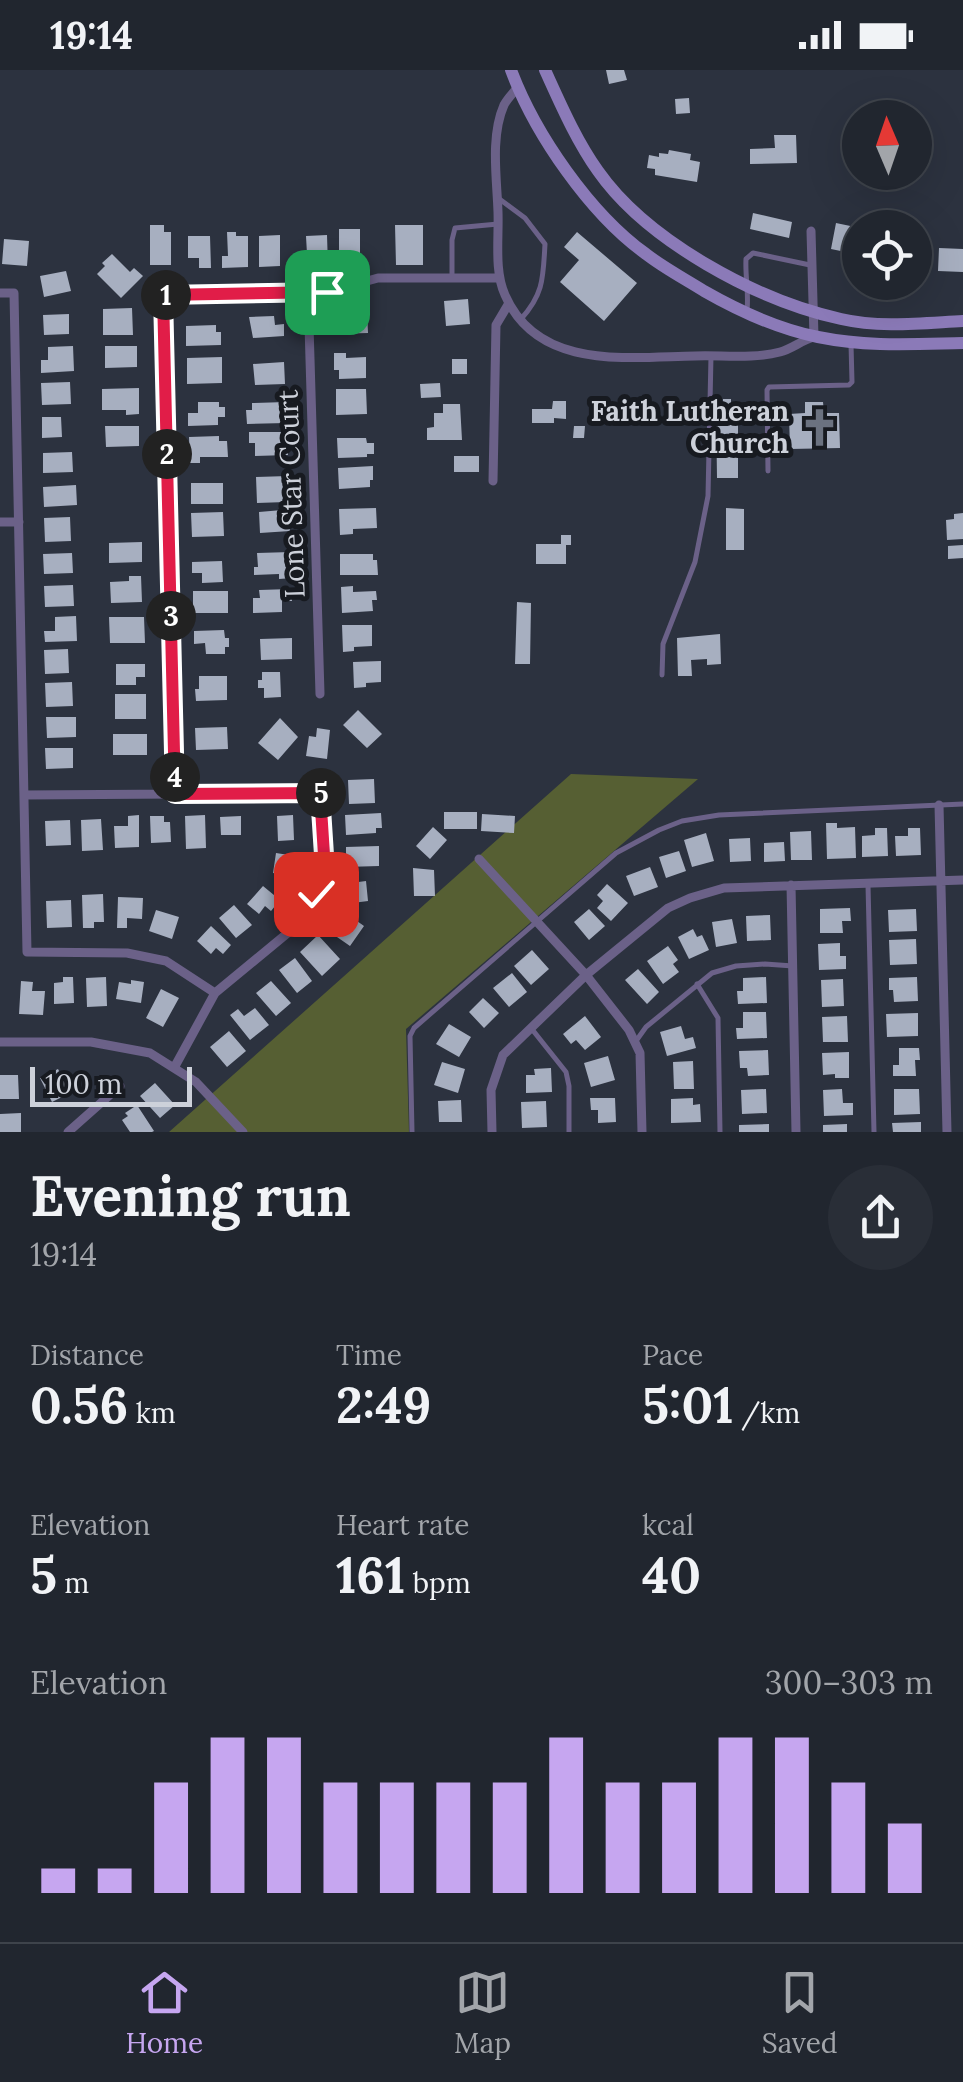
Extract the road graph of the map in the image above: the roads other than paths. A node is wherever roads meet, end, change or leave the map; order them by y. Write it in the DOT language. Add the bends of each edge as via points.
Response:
graph roads {
  1 [pos="511,70"];
  2 [pos="545,70"];
  3 [pos="518,87"];
  4 [pos="498,198"];
  5 [pos="498,224"];
  6 [pos="811,232"];
  7 [pos="811,265"];
  8 [pos="452,278"];
  9 [pos="500,278"];
  10 [pos="747,286"];
  11 [pos="308,292"];
  12 [pos="0,294"];
  13 [pos="509,303"];
  14 [pos="813,311"];
  15 [pos="746,313"];
  16 [pos="521,319"];
  17 [pos="963,321"];
  18 [pos="814,337"];
  19 [pos="963,342"];
  20 [pos="852,343"];
  21 [pos="711,356"];
  22 [pos="768,471"];
  23 [pos="493,481"];
  24 [pos="0,522"];
  25 [pos="19,522"];
  26 [pos="662,675"];
  27 [pos="320,694"];
  28 [pos="175,794"];
  29 [pos="24,795"];
  30 [pos="963,804"];
  31 [pos="938,805"];
  32 [pos="479,859"];
  33 [pos="963,880"];
  34 [pos="942,881"];
  35 [pos="868,883"];
  36 [pos="791,886"];
  37 [pos="536,921"];
  38 [pos="793,966"];
  39 [pos="586,975"];
  40 [pos="697,984"];
  41 [pos="215,992"];
  42 [pos="531,1028"];
  43 [pos="636,1041"];
  44 [pos="0,1042"];
  45 [pos="174,1068"];
  46 [pos="120,1086"];
  47 [pos="68,1132"];
  48 [pos="243,1132"];
  49 [pos="412,1132"];
  50 [pos="492,1132"];
  51 [pos="569,1132"];
  52 [pos="642,1132"];
  53 [pos="720,1132"];
  54 [pos="796,1132"];
  55 [pos="874,1132"];
  56 [pos="947,1132"];
  1 -- 3 [label="main road"];
  2 -- 10 [label="main road" via="577,140 627,204 658,232"];
  3 -- 4 [label="street" via="504,104 496,140"];
  3 -- 15 [label="main road" via="583,194 643,252"];
  4 -- 5 [label="street"];
  4 -- 16 [label="lane" via="526,218 545,244 537,302"];
  5 -- 8 [label="lane" via="456,228"];
  5 -- 9 [label="street"];
  6 -- 7 [label="street"];
  7 -- 10 [label="lane" via="752,254 746,259"];
  7 -- 14 [label="street"];
  8 -- 9 [label="street"];
  8 -- 11 [label="street" via="378,278"];
  9 -- 13 [label="street"];
  10 -- 14 [label="main road"];
  10 -- 15 [label="lane"];
  11 -- 27 [label="street, Lone Star Court"];
  11 -- 28 [label="street" via="163,295"];
  12 -- 25 [label="street" via="14,293"];
  13 -- 16 [label="street"];
  13 -- 23 [label="street" via="496,325"];
  14 -- 17 [label="main road" via="883,323"];
  14 -- 18 [label="street"];
  15 -- 18 [label="main road"];
  16 -- 21 [label="street" via="543,341 587,355"];
  18 -- 20 [label="main road"];
  18 -- 21 [label="street" via="774,354"];
  19 -- 20 [label="main road"];
  20 -- 22 [label="lane" via="849,385 767,390"];
  21 -- 26 [label="lane" via="708,496 695,562 662,644"];
  24 -- 25 [label="street"];
  25 -- 29 [label="street"];
  28 -- 29 [label="street"];
  28 -- 41 [label="street" via="320,793 324,855 316,894 301,922"];
  29 -- 41 [label="street" via="27,952 127,953 166,961"];
  30 -- 31 [label="lane"];
  31 -- 34 [label="street"];
  31 -- 37 [label="lane" via="744,812 682,822 616,853"];
  32 -- 37 [label="street"];
  33 -- 34 [label="street"];
  34 -- 35 [label="street"];
  34 -- 56 [label="street"];
  35 -- 36 [label="street"];
  35 -- 55 [label="lane"];
  36 -- 38 [label="street"];
  36 -- 39 [label="street" via="724,888 690,898 668,908"];
  37 -- 39 [label="street"];
  37 -- 49 [label="lane" via="414,1028"];
  38 -- 40 [label="lane" via="736,966"];
  38 -- 54 [label="street"];
  39 -- 42 [label="street"];
  39 -- 43 [label="street"];
  40 -- 43 [label="lane"];
  40 -- 53 [label="lane" via="718,1018"];
  41 -- 45 [label="street"];
  42 -- 50 [label="street" via="503,1054 491,1090"];
  42 -- 51 [label="lane" via="566,1072"];
  43 -- 52 [label="street"];
  44 -- 45 [label="street" via="91,1042 150,1053"];
  45 -- 48 [label="street"];
  46 -- 47 [label="street"];
}
